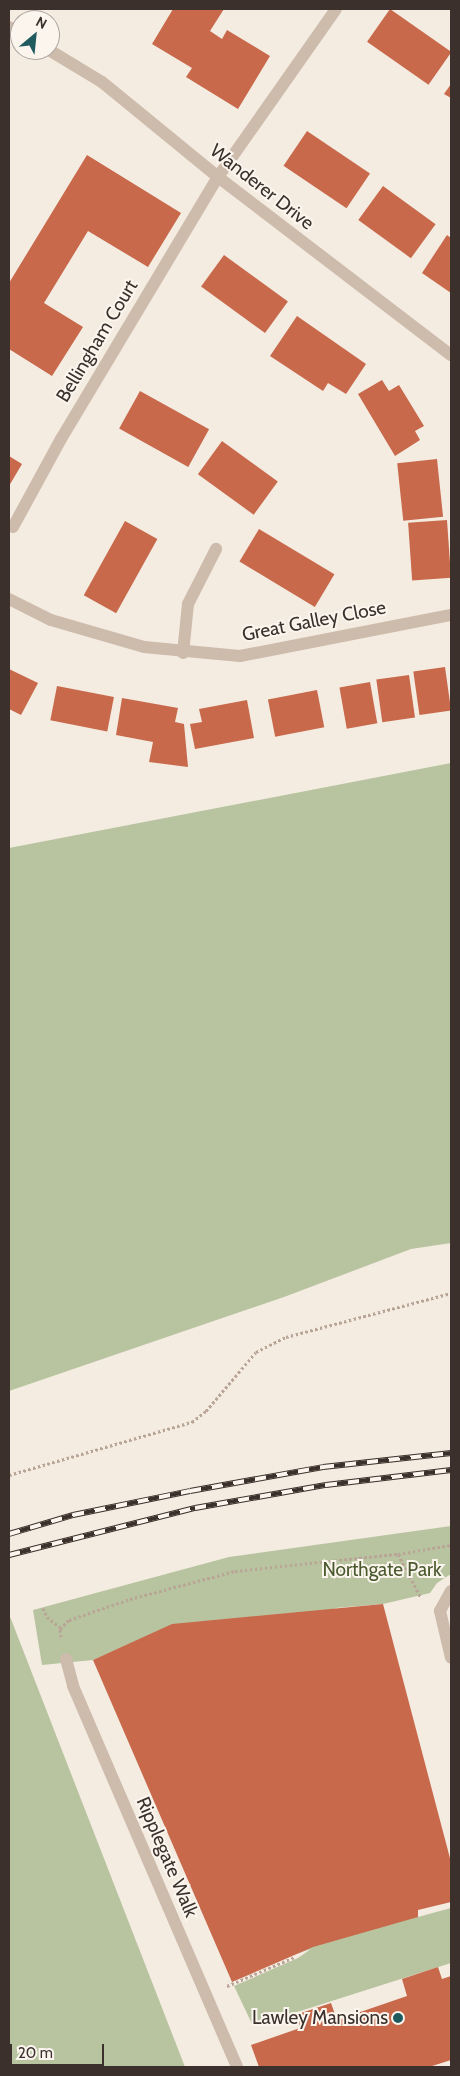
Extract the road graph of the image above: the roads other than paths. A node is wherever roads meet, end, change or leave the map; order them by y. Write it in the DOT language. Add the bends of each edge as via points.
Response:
graph roads {
  1 [pos="336,9"];
  2 [pos="60,57"];
  3 [pos="218,177"];
  4 [pos="451,355"];
  5 [pos="13,527"];
  6 [pos="216,550"];
  7 [pos="9,599"];
  8 [pos="451,615"];
  9 [pos="182,653"];
  10 [pos="451,1591"];
  11 [pos="451,1658"];
  12 [pos="66,1659"];
  13 [pos="237,2067"];
  1 -- 3 [label="street, Bellingham Court"];
  2 -- 3 [label="street, Wanderer Drive" via="102,82"];
  3 -- 4 [label="street, Wanderer Drive"];
  3 -- 5 [label="street, Bellingham Court" via="61,439"];
  6 -- 9 [label="street" via="188,604"];
  7 -- 9 [label="street, Great Galley Close" via="51,620 92,634"];
  8 -- 9 [label="street, Great Galley Close" via="240,656"];
  10 -- 11 [label="street" via="440,1611"];
  12 -- 13 [label="street, Ripplegate Walk" via="73,1686"];
}
